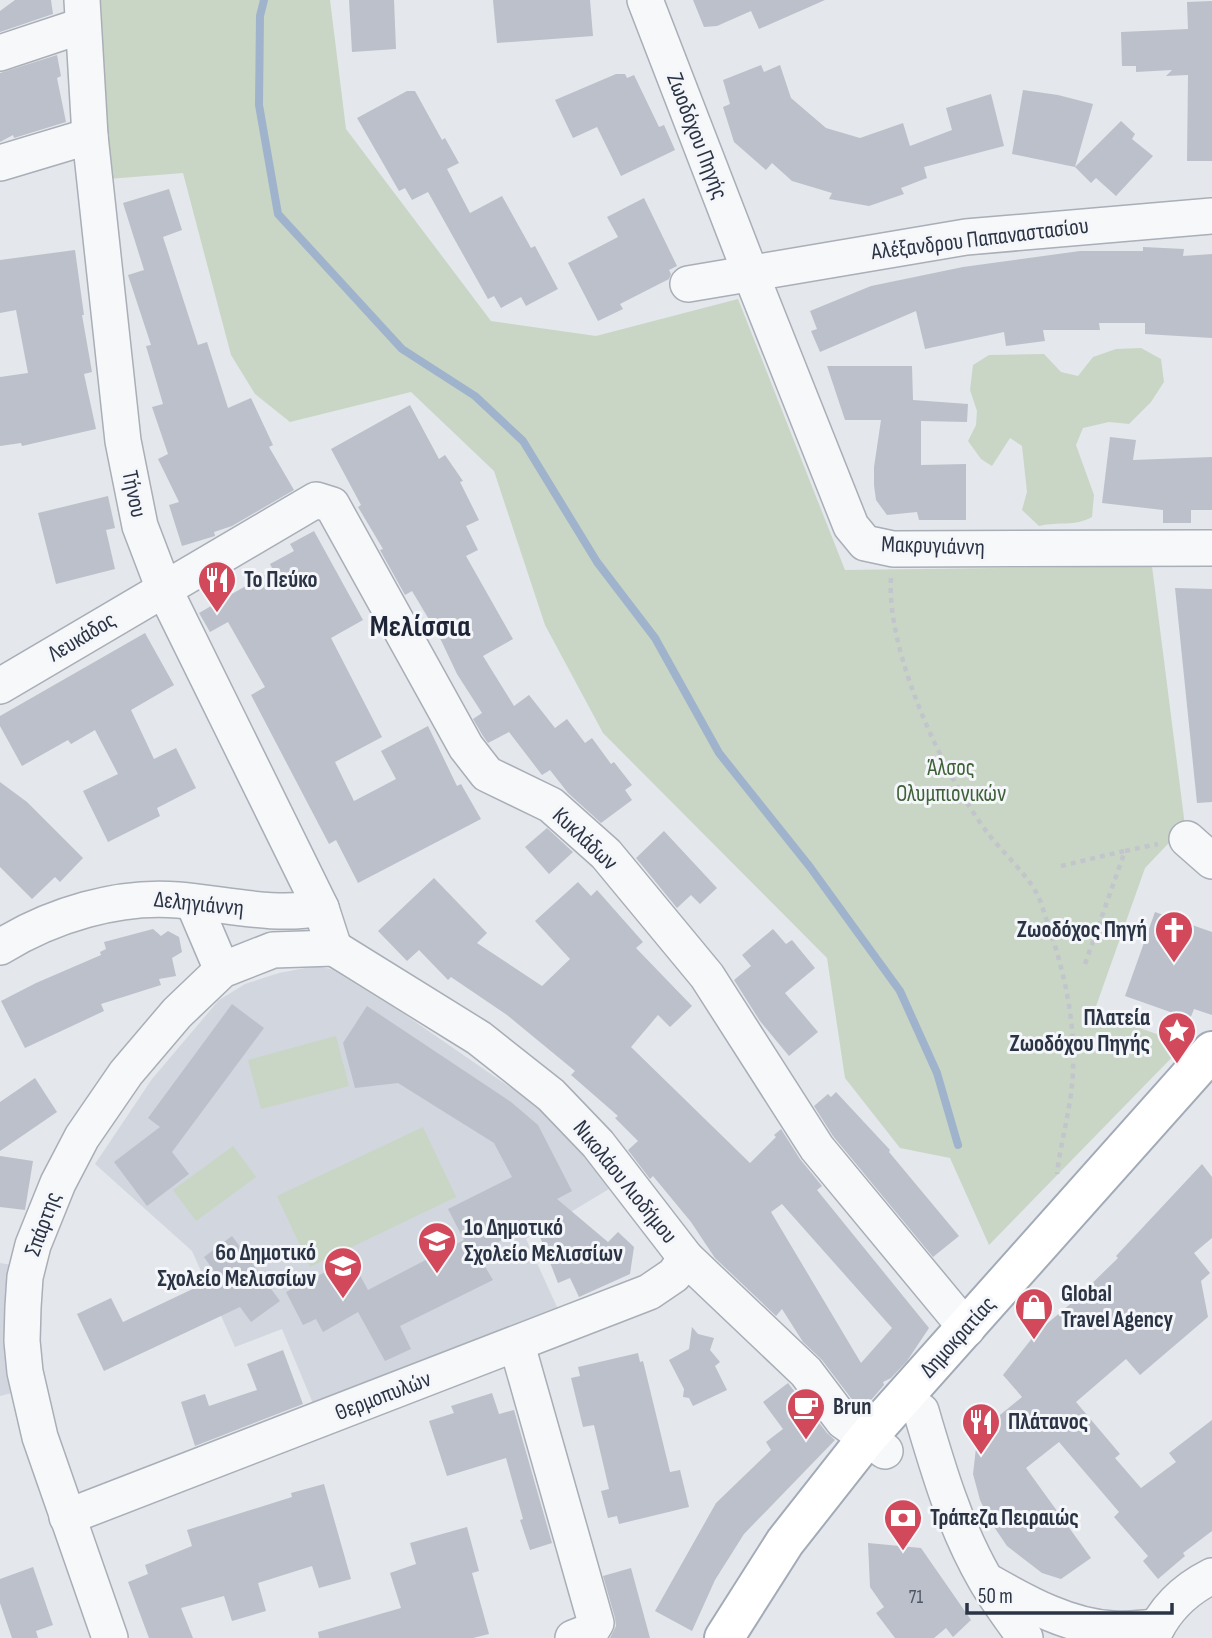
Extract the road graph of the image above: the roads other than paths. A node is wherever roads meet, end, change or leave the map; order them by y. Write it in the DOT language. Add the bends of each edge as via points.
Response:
graph roads {
  1 [pos="645,0"];
  2 [pos="83,14"];
  3 [pos="0,53"];
  4 [pos="90,136"];
  5 [pos="0,163"];
  6 [pos="1212,216"];
  7 [pos="750,272"];
  8 [pos="688,284"];
  9 [pos="1212,548"];
  10 [pos="164,589"];
  11 [pos="0,686"];
  12 [pos="194,902"];
  13 [pos="321,908"];
  14 [pos="0,947"];
  15 [pos="334,948"];
  16 [pos="222,970"];
  17 [pos="1212,1051"];
  18 [pos="1212,1089"];
  19 [pos="687,1258"];
  20 [pos="967,1328"];
  21 [pos="517,1345"];
  22 [pos="921,1411"];
  23 [pos="876,1445"];
  24 [pos="67,1517"];
  25 [pos="1212,1576"];
  26 [pos="985,1580"];
  27 [pos="1159,1624"];
  28 [pos="110,1638"];
  29 [pos="573,1638"];
  30 [pos="724,1638"];
  31 [pos="748,1638"];
  32 [pos="1025,1638"];
  1 -- 7 [label="street, Ζωοδόχου Πηγής"];
  2 -- 3 [label="street" via="72,29"];
  2 -- 4 [label="street, Τήνου"];
  4 -- 5 [label="street"];
  4 -- 10 [label="street, Τήνου" via="123,441 141,526"];
  6 -- 7 [label="street, Αλέξανδρου Παπαναστασίου" via="966,237"];
  7 -- 8 [label="street, Αλέξανδρου Παπαναστασίου"];
  7 -- 9 [label="street, Μακρυγιάννη" via="851,526 866,543 893,549"];
  10 -- 11 [label="street, Λευκάδος"];
  10 -- 13 [label="street, Τήνου"];
  10 -- 20 [label="street, Κυκλάδων" via="316,500 332,505 466,747 487,774 551,805 606,854 707,976 817,1148"];
  12 -- 13 [label="street, Δεληγιάννη" via="284,912"];
  12 -- 14 [label="street, Δεληγιάννη" via="139,899 84,911"];
  12 -- 16 [label="street"];
  13 -- 15 [label="street, Τήνου"];
  15 -- 16 [label="street, Σπάρτης" via="273,950"];
  15 -- 19 [label="street, Νικολάου Λιοδήμου" via="479,1038 551,1095 598,1144"];
  16 -- 24 [label="street, Σπάρτης" via="177,1013 118,1083 82,1137 33,1245 23,1307 25,1372 40,1437"];
  17 -- 20 [label="main road, Δημοκρατίας"];
  18 -- 22 [label="main road, Δημοκρατίας"];
  19 -- 21 [label="street, Θερμοπυλών" via="674,1275 649,1292"];
  19 -- 23 [label="street, Νικολάου Λιοδήμου" via="806,1372 843,1421"];
  20 -- 23 [label="main road, Δημοκρατίας"];
  21 -- 24 [label="street, Θερμοπυλών"];
  21 -- 29 [label="street" via="596,1623 591,1631"];
  22 -- 23 [label="main road, Δημοκρατίας"];
  22 -- 26 [label="street" via="941,1480"];
  23 -- 30 [label="main road, Δημοκρατίας" via="785,1542"];
  23 -- 31 [label="main road, Δημοκρατίας"];
  24 -- 28 [label="street, Σπάρτης"];
  25 -- 27 [label="street" via="1183,1593"];
  26 -- 27 [label="street" via="1030,1605 1074,1621 1112,1629"];
  26 -- 32 [label="street"];
}
